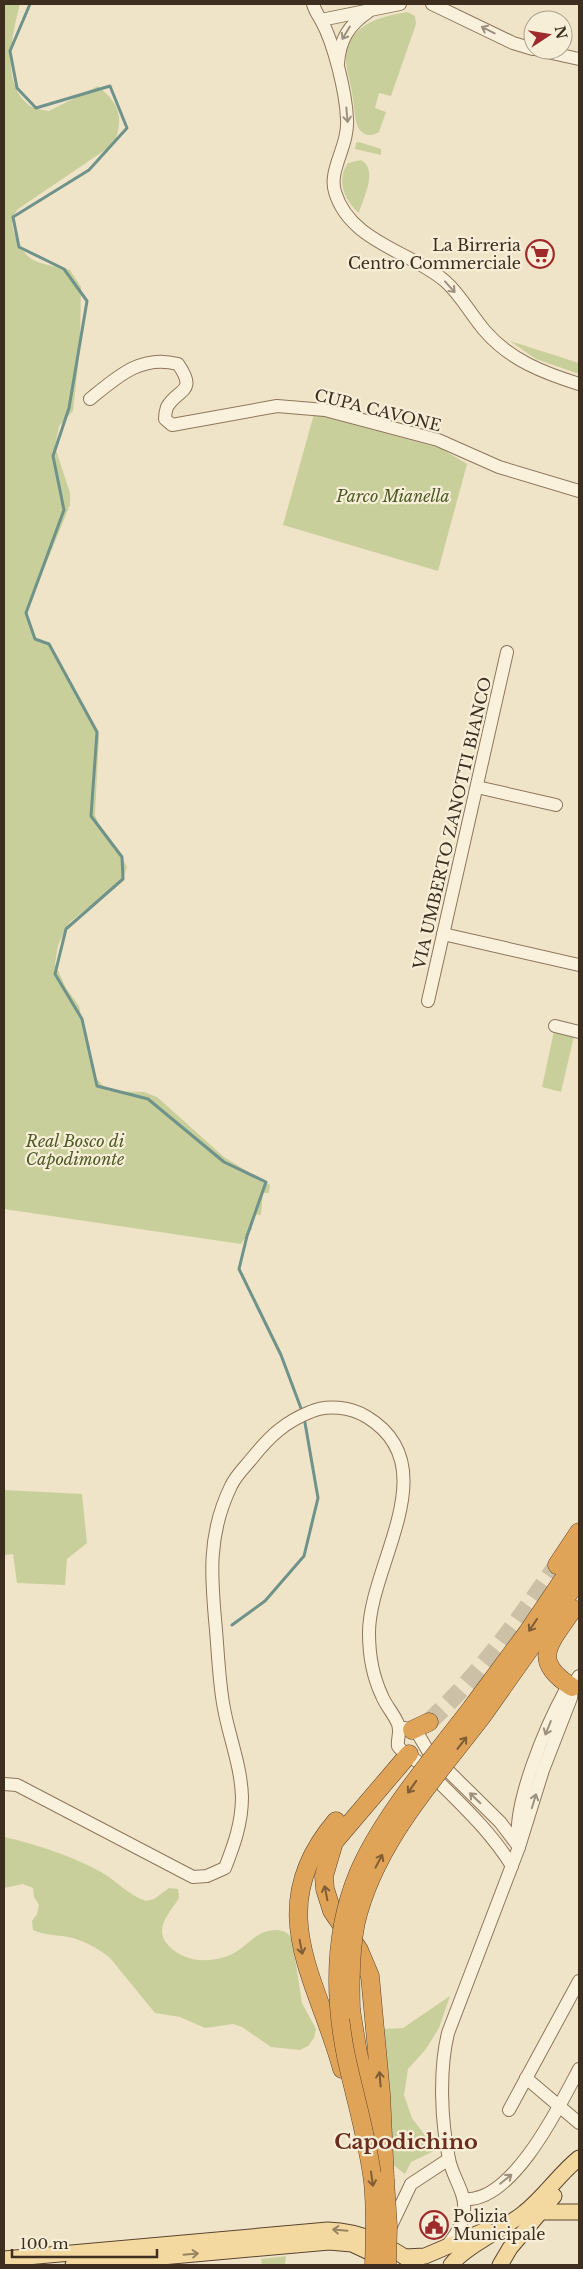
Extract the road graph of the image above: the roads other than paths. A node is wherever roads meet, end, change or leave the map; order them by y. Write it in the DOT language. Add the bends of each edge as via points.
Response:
graph roads {
  1 [pos="313,4"];
  2 [pos="400,4"];
  3 [pos="432,4"];
  4 [pos="372,9"];
  5 [pos="321,20"];
  6 [pos="523,46"];
  7 [pos="338,67"];
  8 [pos="579,384"];
  9 [pos="90,399"];
  10 [pos="579,491"];
  11 [pos="508,652"];
  12 [pos="477,787"];
  13 [pos="556,805"];
  14 [pos="443,934"];
  15 [pos="579,964"];
  16 [pos="428,1001"];
  17 [pos="555,1026"];
  18 [pos="579,1032"];
  19 [pos="579,1532"];
  20 [pos="579,1556"];
  21 [pos="557,1565"];
  22 [pos="579,1579"];
  23 [pos="579,1600"];
  24 [pos="576,1681"];
  25 [pos="478,1710"];
  26 [pos="429,1722"];
  27 [pos="405,1742"];
  28 [pos="4,1784"];
  29 [pos="518,1815"];
  30 [pos="500,1822"];
  31 [pos="488,1832"];
  32 [pos="519,1847"];
  33 [pos="512,1866"];
  34 [pos="579,1982"];
  35 [pos="579,2069"];
  36 [pos="526,2078"];
  37 [pos="559,2106"];
  38 [pos="509,2110"];
  39 [pos="579,2123"];
  40 [pos="364,2138"];
  41 [pos="579,2158"];
  42 [pos="449,2159"];
  43 [pos="385,2180"];
  44 [pos="464,2199"];
  45 [pos="540,2212"];
  46 [pos="579,2212"];
  47 [pos="516,2219"];
  48 [pos="386,2245"];
  49 [pos="446,2247"];
  50 [pos="4,2259"];
  51 [pos="405,2263"];
  52 [pos="73,2265"];
  53 [pos="374,2265"];
  54 [pos="387,2265"];
  55 [pos="451,2265"];
  56 [pos="500,2265"];
  1 -- 5 [label="street"];
  2 -- 4 [label="street"];
  6 -- 3 [label="street, one-way"];
  4 -- 5 [label="street"];
  4 -- 7 [label="street, one-way" via="346,31"];
  5 -- 7 [label="street"];
  7 -- 8 [label="street, one-way" via="348,127 333,180 343,209 380,243 444,280 486,333 509,353 542,371"];
  9 -- 10 [label="street, CUPA CAVONE" via="142,363 166,361 178,364 186,385 184,392 167,407 165,419 172,425 277,406 325,410 438,440 499,468"];
  11 -- 12 [label="street, VIA UMBERTO ZANOTTI BIANCO"];
  12 -- 13 [label="street"];
  12 -- 14 [label="street, VIA UMBERTO ZANOTTI BIANCO"];
  14 -- 15 [label="street"];
  14 -- 16 [label="street, VIA UMBERTO ZANOTTI BIANCO"];
  17 -- 18 [label="street"];
  19 -- 21 [label="highway"];
  20 -- 25 [label="highway, one-way"];
  22 -- 25 [label="highway"];
  23 -- 24 [label="highway" via="548,1647 546,1658 552,1672"];
  24 -- 29 [label="street, one-way" via="565,1691 557,1706"];
  32 -- 24 [label="street, one-way"];
  25 -- 40 [label="highway, one-way, bridge" via="380,1832 358,1874 344,1919 337,1965 339,2011"];
  43 -- 25 [label="highway, one-way, bridge" via="351,2010 350,1966 356,1922 370,1879 391,1838"];
  26 -- 27 [label="highway"];
  27 -- 28 [label="street" via="377,1684 369,1634 373,1599 402,1506 405,1483 402,1462 385,1432 368,1418 347,1409 317,1408 294,1418 267,1439 231,1484 212,1543 210,1576 223,1704 238,1760 242,1798 237,1837 225,1868 207,1876 194,1877 17,1785"];
  30 -- 27 [label="street, one-way"];
  27 -- 31 [label="street"];
  27 -- 40 [label="highway, one-way, bridge" via="320,1841 308,1866 299,1899 298,1932 305,1964 332,2033 350,2101"];
  43 -- 27 [label="highway, one-way, bridge" via="370,1976 359,1950 332,1912 324,1876 334,1842"];
  29 -- 30 [label="street" via="513,1822"];
  29 -- 32 [label="street"];
  30 -- 32 [label="street"];
  31 -- 32 [label="street"];
  31 -- 33 [label="street"];
  32 -- 33 [label="street"];
  33 -- 42 [label="street" via="443,2052 441,2079"];
  34 -- 36 [label="street"];
  35 -- 37 [label="street"];
  36 -- 37 [label="street"];
  36 -- 38 [label="street"];
  37 -- 39 [label="street"];
  44 -- 37 [label="street, one-way" via="472,2200 488,2193 521,2167"];
  40 -- 53 [label="highway, one-way, bridge" via="376,2226"];
  41 -- 45 [label="main road" via="568,2180"];
  41 -- 47 [label="main road"];
  42 -- 44 [label="street"];
  42 -- 48 [label="street" via="411,2184 391,2225"];
  43 -- 54 [label="highway, bridge"];
  44 -- 49 [label="street" via="461,2223"];
  45 -- 46 [label="main road"];
  45 -- 56 [label="main road"];
  47 -- 49 [label="main road"];
  47 -- 55 [label="main road" via="462,2253"];
  48 -- 50 [label="main road, one-way" via="354,2232 328,2230"];
  48 -- 51 [label="main road"];
  49 -- 51 [label="main road"];
  52 -- 51 [label="main road, one-way" via="329,2242 363,2248"];
}
